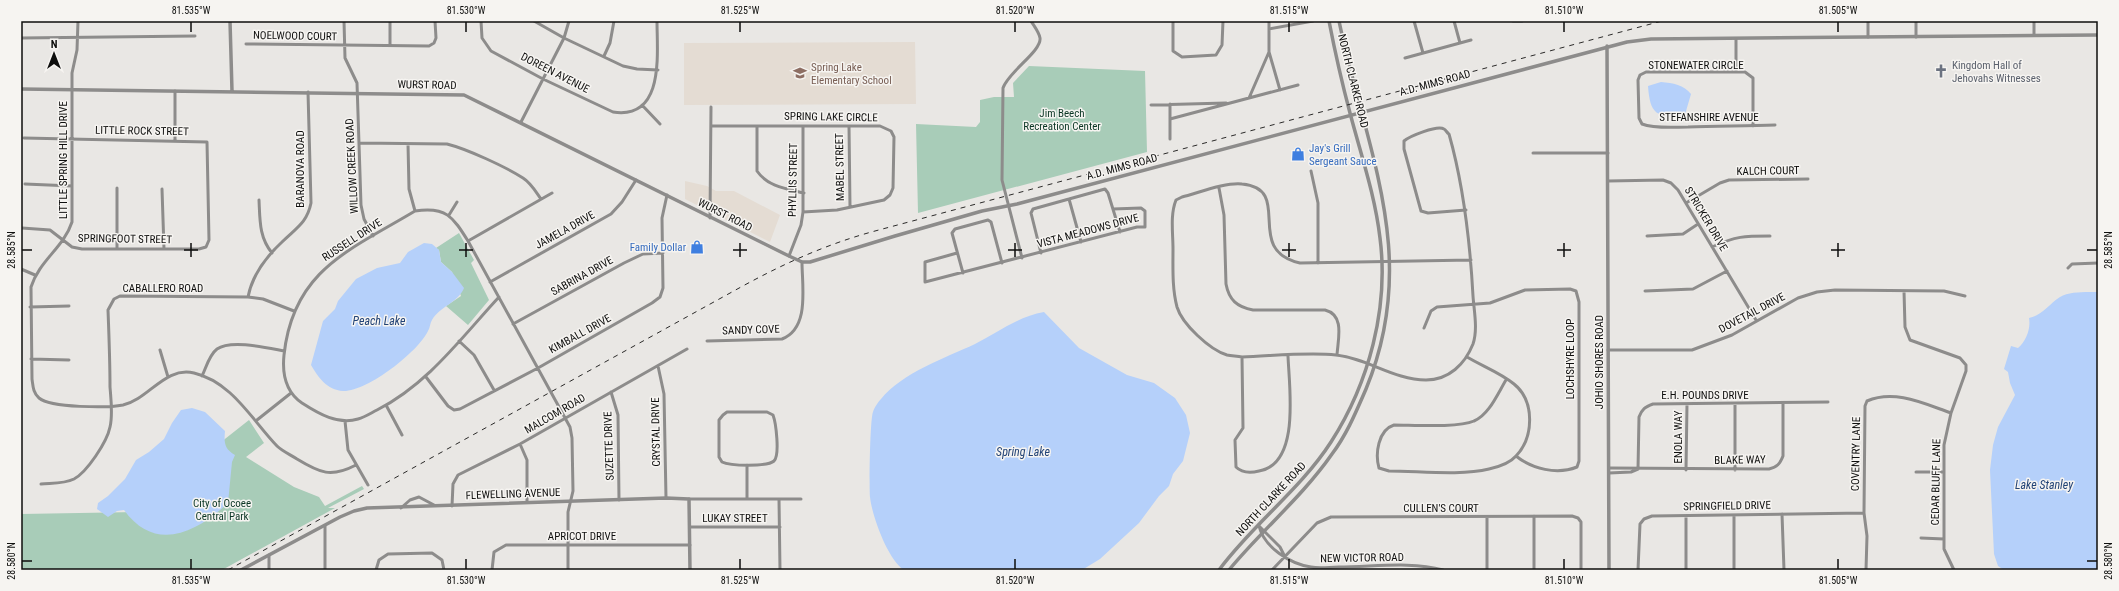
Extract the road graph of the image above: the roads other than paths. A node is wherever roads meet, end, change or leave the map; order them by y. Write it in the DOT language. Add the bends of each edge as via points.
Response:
graph roads {
  1 [pos="78,21"];
  2 [pos="230,21"];
  3 [pos="344,21"];
  4 [pos="390,21"];
  5 [pos="435,21"];
  6 [pos="481,21"];
  7 [pos="534,21"];
  8 [pos="569,21"];
  9 [pos="614,21"];
  10 [pos="657,21"];
  11 [pos="1031,21"];
  12 [pos="1173,21"];
  13 [pos="1223,21"];
  14 [pos="1269,21"];
  15 [pos="1313,21"];
  16 [pos="1329,21"];
  17 [pos="1339,21"];
  18 [pos="1414,21"];
  19 [pos="1454,21"];
  20 [pos="1513,21"];
  21 [pos="1522,21"];
  22 [pos="1868,21"];
  23 [pos="1916,21"];
  24 [pos="2034,21"];
  25 [pos="1269,29"];
  26 [pos="2034,35"];
  27 [pos="2098,35"];
  28 [pos="195,36"];
  29 [pos="1868,37"];
  30 [pos="1916,37"];
  31 [pos="21,38"];
  32 [pos="78,38"];
  33 [pos="564,38"];
  34 [pos="1736,39"];
  35 [pos="1471,40"];
  36 [pos="1460,43"];
  37 [pos="246,44"];
  38 [pos="390,45"];
  39 [pos="344,46"];
  40 [pos="1607,46"];
  41 [pos="1270,52"];
  42 [pos="1423,53"];
  43 [pos="604,56"];
  44 [pos="1405,58"];
  45 [pos="658,70"];
  46 [pos="1736,72"];
  47 [pos="543,79"];
  48 [pos="1298,85"];
  49 [pos="21,89"];
  50 [pos="72,90"];
  51 [pos="1280,90"];
  52 [pos="175,91"];
  53 [pos="232,91"];
  54 [pos="308,92"];
  55 [pos="357,93"];
  56 [pos="1249,98"];
  57 [pos="1232,103"];
  58 [pos="1170,104"];
  59 [pos="642,105"];
  60 [pos="1151,105"];
  61 [pos="711,106"];
  62 [pos="1361,112"];
  63 [pos="1350,115"];
  64 [pos="1170,119"];
  65 [pos="521,122"];
  66 [pos="660,124"];
  67 [pos="1642,124"];
  68 [pos="1775,125"];
  69 [pos="711,126"];
  70 [pos="758,126"];
  71 [pos="803,126"];
  72 [pos="849,126"];
  73 [pos="1753,126"];
  74 [pos="24,138"];
  75 [pos="72,138"];
  76 [pos="1170,139"];
  77 [pos="175,141"];
  78 [pos="359,143"];
  79 [pos="408,144"];
  80 [pos="1608,153"];
  81 [pos="1533,154"];
  82 [pos="1311,171"];
  83 [pos="1808,179"];
  84 [pos="636,180"];
  85 [pos="1608,181"];
  86 [pos="25,184"];
  87 [pos="72,186"];
  88 [pos="117,188"];
  89 [pos="1219,188"];
  90 [pos="162,189"];
  91 [pos="552,193"];
  92 [pos="804,193"];
  93 [pos="667,195"];
  94 [pos="541,199"];
  95 [pos="1069,199"];
  96 [pos="259,200"];
  97 [pos="457,202"];
  98 [pos="1686,203"];
  99 [pos="1008,206"];
  100 [pos="850,207"];
  101 [pos="1113,209"];
  102 [pos="1466,210"];
  103 [pos="415,211"];
  104 [pos="803,212"];
  105 [pos="449,215"];
  106 [pos="710,218"];
  107 [pos="1698,224"];
  108 [pos="22,228"];
  109 [pos="1120,232"];
  110 [pos="373,236"];
  111 [pos="1647,236"];
  112 [pos="1770,236"];
  113 [pos="64,239"];
  114 [pos="210,240"];
  115 [pos="468,241"];
  116 [pos="1081,242"];
  117 [pos="1712,247"];
  118 [pos="117,249"];
  119 [pos="164,249"];
  120 [pos="272,253"];
  121 [pos="663,253"];
  122 [pos="958,253"];
  123 [pos="1042,253"];
  124 [pos="789,256"];
  125 [pos="1022,258"];
  126 [pos="794,259"];
  127 [pos="1471,260"];
  128 [pos="802,262"];
  129 [pos="1382,262"];
  130 [pos="1002,263"];
  131 [pos="1318,263"];
  132 [pos="1390,263"];
  133 [pos="2098,263"];
  134 [pos="2068,268"];
  135 [pos="21,269"];
  136 [pos="1727,271"];
  137 [pos="963,273"];
  138 [pos="35,275"];
  139 [pos="490,282"];
  140 [pos="1645,291"];
  141 [pos="1904,291"];
  142 [pos="1965,296"];
  143 [pos="248,297"];
  144 [pos="498,297"];
  145 [pos="1474,304"];
  146 [pos="68,306"];
  147 [pos="30,308"];
  148 [pos="294,311"];
  149 [pos="1756,320"];
  150 [pos="513,324"];
  151 [pos="1424,328"];
  152 [pos="459,341"];
  153 [pos="707,341"];
  154 [pos="688,349"];
  155 [pos="160,350"];
  156 [pos="1608,350"];
  157 [pos="284,351"];
  158 [pos="1337,355"];
  159 [pos="1288,356"];
  160 [pos="1242,357"];
  161 [pos="1467,357"];
  162 [pos="31,359"];
  163 [pos="68,360"];
  164 [pos="1367,364"];
  165 [pos="658,366"];
  166 [pos="538,368"];
  167 [pos="1374,368"];
  168 [pos="202,376"];
  169 [pos="168,377"];
  170 [pos="426,377"];
  171 [pos="1506,380"];
  172 [pos="494,390"];
  173 [pos="611,392"];
  174 [pos="291,393"];
  175 [pos="1828,402"];
  176 [pos="1782,403"];
  177 [pos="1687,404"];
  178 [pos="1735,404"];
  179 [pos="111,405"];
  180 [pos="386,405"];
  181 [pos="1950,413"];
  182 [pos="565,418"];
  183 [pos="257,420"];
  184 [pos="345,421"];
  185 [pos="402,435"];
  186 [pos="520,444"];
  187 [pos="1516,456"];
  188 [pos="356,465"];
  189 [pos="747,465"];
  190 [pos="1609,468"];
  191 [pos="1638,469"];
  192 [pos="1686,470"];
  193 [pos="1735,470"];
  194 [pos="1916,472"];
  195 [pos="1944,472"];
  196 [pos="1609,473"];
  197 [pos="41,484"];
  198 [pos="368,485"];
  199 [pos="666,498"];
  200 [pos="690,499"];
  201 [pos="747,499"];
  202 [pos="779,499"];
  203 [pos="800,499"];
  204 [pos="619,500"];
  205 [pos="570,501"];
  206 [pos="527,502"];
  207 [pos="452,506"];
  208 [pos="437,507"];
  209 [pos="401,508"];
  210 [pos="1864,513"];
  211 [pos="1782,514"];
  212 [pos="1734,515"];
  213 [pos="1534,516"];
  214 [pos="1686,516"];
  215 [pos="1487,517"];
  216 [pos="325,526"];
  217 [pos="1259,526"];
  218 [pos="690,527"];
  219 [pos="780,527"];
  220 [pos="1265,531"];
  221 [pos="1261,535"];
  222 [pos="1921,538"];
  223 [pos="1944,539"];
  224 [pos="690,544"];
  225 [pos="568,545"];
  226 [pos="1284,555"];
  227 [pos="269,556"];
  228 [pos="1366,568"];
  229 [pos="1312,569"];
  230 [pos="241,570"];
  231 [pos="269,570"];
  232 [pos="325,570"];
  233 [pos="376,570"];
  234 [pos="444,570"];
  235 [pos="492,570"];
  236 [pos="568,570"];
  237 [pos="690,570"];
  238 [pos="780,570"];
  239 [pos="1219,570"];
  240 [pos="1229,570"];
  241 [pos="1272,570"];
  242 [pos="1443,570"];
  243 [pos="1487,570"];
  244 [pos="1534,570"];
  245 [pos="1581,570"];
  246 [pos="1610,570"];
  247 [pos="1638,570"];
  248 [pos="1686,570"];
  249 [pos="1734,570"];
  250 [pos="1784,570"];
  251 [pos="1866,570"];
  252 [pos="1954,570"];
  1 -- 32 [label="street, LITTLE SPRING HILL DRIVE"];
  2 -- 53 [label="street"];
  3 -- 39 [label="street, WILLOW CREEK ROAD"];
  4 -- 38 [label="street"];
  5 -- 38 [label="street, NOELWOOD COURT" via="436,38 429,46"];
  6 -- 47 [label="street, DOREEN AVENUE" via="482,38 491,51"];
  7 -- 33 [label="street"];
  8 -- 33 [label="street"];
  9 -- 43 [label="street" via="610,43"];
  10 -- 45 [label="street"];
  11 -- 99 [label="street" via="1040,37 1039,46 1007,78 1004,88 1002,180"];
  12 -- 13 [label="street" via="1173,51 1182,57 1216,55 1222,45"];
  14 -- 25 [label="street"];
  15 -- 25 [label="street"];
  16 -- 63 [label="street, NORTH CLARKE ROAD"];
  17 -- 62 [label="street, NORTH CLARKE ROAD"];
  18 -- 42 [label="street"];
  19 -- 36 [label="street"];
  20 -- 21 [label="street"];
  22 -- 29 [label="street"];
  23 -- 30 [label="street"];
  24 -- 26 [label="street"];
  25 -- 41 [label="street"];
  26 -- 27 [label="street, A.D. MIMS ROAD"];
  26 -- 30 [label="street, A.D. MIMS ROAD"];
  28 -- 32 [label="street"];
  29 -- 30 [label="street, A.D. MIMS ROAD"];
  29 -- 34 [label="street, A.D. MIMS ROAD"];
  31 -- 32 [label="street"];
  32 -- 50 [label="street, LITTLE SPRING HILL DRIVE"];
  33 -- 43 [label="street"];
  33 -- 47 [label="street"];
  34 -- 40 [label="street, A.D. MIMS ROAD" via="1651,39"];
  34 -- 46 [label="street"];
  35 -- 36 [label="street"];
  36 -- 42 [label="street"];
  37 -- 39 [label="street, NOELWOOD COURT"];
  38 -- 39 [label="street, NOELWOOD COURT"];
  39 -- 55 [label="street, WILLOW CREEK ROAD" via="345,58 357,83"];
  40 -- 62 [label="street, A.D. MIMS ROAD"];
  40 -- 80 [label="street, JOHIO SHORES ROAD"];
  41 -- 51 [label="street"];
  41 -- 56 [label="street"];
  42 -- 44 [label="street"];
  43 -- 45 [label="street" via="623,66"];
  45 -- 59 [label="street" via="655,86"];
  46 -- 67 [label="street, STONEWATER CIRCLE" via="1646,72 1640,75 1639,118"];
  46 -- 73 [label="street, STONEWATER CIRCLE" via="1745,72 1753,78"];
  47 -- 59 [label="street, DOREEN AVENUE" via="613,112 624,114"];
  47 -- 65 [label="street"];
  48 -- 51 [label="street"];
  49 -- 50 [label="street, WURST ROAD"];
  50 -- 52 [label="street, WURST ROAD"];
  50 -- 75 [label="street, LITTLE SPRING HILL DRIVE"];
  51 -- 56 [label="street"];
  52 -- 53 [label="street, WURST ROAD"];
  52 -- 77 [label="street"];
  53 -- 54 [label="street, WURST ROAD"];
  54 -- 55 [label="street, WURST ROAD"];
  54 -- 120 [label="street, BARANOVA ROAD" via="309,210 305,221"];
  55 -- 65 [label="street, WURST ROAD" via="464,95"];
  55 -- 78 [label="street, WILLOW CREEK ROAD"];
  56 -- 57 [label="street"];
  57 -- 58 [label="street"];
  57 -- 64 [label="street"];
  58 -- 60 [label="street"];
  58 -- 64 [label="street"];
  59 -- 66 [label="street"];
  61 -- 69 [label="street"];
  62 -- 63 [label="street, A.D. MIMS ROAD"];
  62 -- 132 [label="street, NORTH CLARKE ROAD" via="1385,211"];
  63 -- 99 [label="street, A.D. MIMS ROAD"];
  63 -- 129 [label="street, NORTH CLARKE ROAD" via="1373,191"];
  64 -- 76 [label="street"];
  65 -- 84 [label="street, WURST ROAD"];
  67 -- 73 [label="street, STEFANSHIRE AVENUE" via="1668,127"];
  68 -- 73 [label="street, STEFANSHIRE AVENUE"];
  69 -- 70 [label="street, SPRING LAKE CIRCLE"];
  69 -- 106 [label="street"];
  70 -- 71 [label="street, SPRING LAKE CIRCLE"];
  70 -- 92 [label="street" via="757,171 761,177 777,187"];
  71 -- 72 [label="street, SPRING LAKE CIRCLE"];
  71 -- 92 [label="street, PHYLLIS STREET"];
  72 -- 100 [label="street, MABEL STREET"];
  72 -- 100 [label="street, SPRING LAKE CIRCLE" via="886,128 894,137 893,188 890,195 884,200"];
  74 -- 75 [label="street, LITTLE ROCK STREET"];
  75 -- 77 [label="street, LITTLE ROCK STREET"];
  75 -- 87 [label="street, LITTLE SPRING HILL DRIVE"];
  77 -- 114 [label="street, LITTLE ROCK STREET" via="207,142"];
  78 -- 79 [label="street"];
  78 -- 110 [label="street, WILLOW CREEK ROAD" via="361,205 364,219"];
  79 -- 94 [label="street" via="447,144 459,147 524,178"];
  79 -- 103 [label="street" via="408,189"];
  80 -- 81 [label="street"];
  80 -- 85 [label="street, JOHIO SHORES ROAD"];
  82 -- 131 [label="street" via="1318,203"];
  83 -- 98 [label="street, KALCH COURT" via="1729,180"];
  84 -- 93 [label="street, WURST ROAD"];
  84 -- 139 [label="street, JAMELA DRIVE" via="611,214"];
  85 -- 98 [label="street, STRICKER DRIVE" via="1663,180 1671,183"];
  85 -- 156 [label="street, JOHIO SHORES ROAD"];
  86 -- 87 [label="street"];
  87 -- 113 [label="street, LITTLE SPRING HILL DRIVE" via="72,222"];
  88 -- 118 [label="street"];
  89 -- 131 [label="street" via="1241,184 1252,186 1261,192 1267,200 1270,211 1270,236 1279,255 1300,263"];
  89 -- 158 [label="street" via="1223,203 1228,296 1243,308 1253,310 1332,312 1339,323"];
  89 -- 160 [label="street" via="1176,200 1173,213 1174,290 1178,309 1187,324 1202,340 1228,355"];
  90 -- 119 [label="street"];
  91 -- 94 [label="street"];
  92 -- 104 [label="street, PHYLLIS STREET"];
  93 -- 106 [label="street, WURST ROAD"];
  93 -- 121 [label="street, KIMBALL DRIVE" via="662,218"];
  94 -- 115 [label="street"];
  95 -- 101 [label="street" via="1105,189"];
  95 -- 116 [label="street"];
  95 -- 123 [label="street" via="1033,209 1030,213"];
  96 -- 120 [label="street" via="261,233 265,245"];
  97 -- 105 [label="street"];
  98 -- 107 [label="street, STRICKER DRIVE"];
  99 -- 125 [label="street"];
  99 -- 128 [label="street, A.D. MIMS ROAD" via="895,236 816,261"];
  100 -- 104 [label="street, SPRING LAKE CIRCLE"];
  101 -- 109 [label="street"];
  101 -- 109 [label="street, VISTA MEADOWS DRIVE" via="1141,208 1145,211 1145,227"];
  102 -- 102 [label="street" via="1449,134 1444,129 1439,129 1411,136 1404,141 1421,211 1428,213"];
  102 -- 127 [label="street"];
  103 -- 105 [label="street, RUSSELL DRIVE" via="438,210"];
  103 -- 110 [label="street, RUSSELL DRIVE"];
  104 -- 124 [label="street, PHYLLIS STREET" via="801,225"];
  105 -- 115 [label="street"];
  106 -- 124 [label="street, WURST ROAD"];
  107 -- 111 [label="street" via="1683,234"];
  107 -- 117 [label="street, STRICKER DRIVE"];
  108 -- 113 [label="street, SPRINGFOOT STREET" via="50,230"];
  109 -- 116 [label="street, VISTA MEADOWS DRIVE"];
  110 -- 148 [label="street, RUSSELL DRIVE" via="326,267 309,285"];
  112 -- 117 [label="street" via="1740,236"];
  113 -- 118 [label="street, SPRINGFOOT STREET" via="72,247 82,249"];
  113 -- 138 [label="street, LITTLE SPRING HILL DRIVE"];
  114 -- 119 [label="street, SPRINGFOOT STREET" via="206,247 199,249"];
  115 -- 139 [label="street"];
  116 -- 123 [label="street, VISTA MEADOWS DRIVE"];
  117 -- 136 [label="street, STRICKER DRIVE"];
  118 -- 119 [label="street, SPRINGFOOT STREET"];
  120 -- 143 [label="street, BARANOVA ROAD" via="250,288"];
  121 -- 150 [label="street, SABRINA DRIVE" via="643,254"];
  121 -- 166 [label="street, KIMBALL DRIVE" via="663,288 660,297"];
  122 -- 130 [label="street" via="952,232 988,220 991,222"];
  122 -- 137 [label="street"];
  122 -- 137 [label="street, VISTA MEADOWS DRIVE" via="925,262 925,282"];
  123 -- 125 [label="street, VISTA MEADOWS DRIVE"];
  124 -- 126 [label="street, WURST ROAD"];
  125 -- 130 [label="street, VISTA MEADOWS DRIVE"];
  126 -- 128 [label="street, A.D. MIMS ROAD"];
  127 -- 132 [label="street"];
  127 -- 145 [label="street"];
  128 -- 153 [label="street, SANDY COVE" via="802,307 798,326 790,336 782,339"];
  129 -- 131 [label="street"];
  129 -- 132 [label="street"];
  129 -- 164 [label="street, NORTH CLARKE ROAD" via="1378,321"];
  130 -- 137 [label="street, VISTA MEADOWS DRIVE"];
  132 -- 167 [label="street, NORTH CLARKE ROAD" via="1386,320"];
  133 -- 134 [label="street" via="2072,264"];
  135 -- 138 [label="street"];
  136 -- 140 [label="street" via="1693,289"];
  136 -- 149 [label="street, STRICKER DRIVE"];
  138 -- 147 [label="street, LITTLE SPRING HILL DRIVE" via="31,287"];
  139 -- 144 [label="street"];
  141 -- 142 [label="street, DOVETAIL DRIVE" via="1944,291"];
  141 -- 149 [label="street, DOVETAIL DRIVE" via="1817,292 1798,298"];
  141 -- 181 [label="street, CEDAR BLUFF LANE" via="1905,327 1910,340 1960,358 1966,365"];
  143 -- 148 [label="street, CABALLERO ROAD"];
  143 -- 179 [label="street, CABALLERO ROAD" via="120,296 114,299 108,310"];
  144 -- 150 [label="street"];
  144 -- 152 [label="street, RUSSELL DRIVE"];
  145 -- 151 [label="street" via="1437,307 1431,311"];
  145 -- 161 [label="street" via="1474,342"];
  145 -- 187 [label="street, LOCHSHYRE LOOP" via="1490,303 1525,290 1570,289 1576,291 1578,297 1577,467 1571,470 1544,470 1532,467"];
  146 -- 147 [label="street"];
  147 -- 162 [label="street, LITTLE SPRING HILL DRIVE"];
  148 -- 157 [label="street, RUSSELL DRIVE"];
  149 -- 156 [label="street, DOVETAIL DRIVE" via="1732,335 1692,350"];
  150 -- 166 [label="street"];
  152 -- 170 [label="street, RUSSELL DRIVE"];
  152 -- 172 [label="street" via="474,355"];
  154 -- 165 [label="street, MALCOM ROAD"];
  155 -- 169 [label="street"];
  156 -- 190 [label="street, JOHIO SHORES ROAD"];
  157 -- 168 [label="street" via="254,346 228,346 218,349 212,355"];
  157 -- 174 [label="street, RUSSELL DRIVE" via="284,376"];
  158 -- 159 [label="street"];
  158 -- 164 [label="street"];
  159 -- 160 [label="street"];
  159 -- 160 [label="street" via="1288,442 1280,456 1269,467 1258,472 1239,471 1235,463 1235,440 1243,428"];
  161 -- 167 [label="street" via="1457,369 1442,378 1426,380 1405,378"];
  161 -- 171 [label="street"];
  162 -- 163 [label="street"];
  162 -- 179 [label="street, LITTLE SPRING HILL DRIVE" via="34,391 39,398 48,403"];
  164 -- 167 [label="street"];
  164 -- 217 [label="street, NORTH CLARKE ROAD" via="1347,415 1331,442 1298,486"];
  165 -- 173 [label="street, MALCOM ROAD"];
  165 -- 199 [label="street, CRYSTAL DRIVE" via="664,394"];
  166 -- 172 [label="street, KIMBALL DRIVE"];
  166 -- 182 [label="street"];
  167 -- 220 [label="street, NORTH CLARKE ROAD" via="1354,417 1334,453"];
  168 -- 169 [label="street, LITTLE SPRING HILL DRIVE" via="179,373"];
  168 -- 183 [label="street, LITTLE SPRING HILL DRIVE" via="214,381"];
  169 -- 179 [label="street, LITTLE SPRING HILL DRIVE" via="137,398 124,404"];
  170 -- 172 [label="street, KIMBALL DRIVE" via="454,410"];
  170 -- 180 [label="street, RUSSELL DRIVE"];
  171 -- 187 [label="street" via="1523,394 1530,420 1528,433"];
  171 -- 187 [label="street" via="1488,409 1475,421 1462,424 1387,427 1382,434 1377,462 1379,468 1389,471 1475,472 1503,465"];
  173 -- 182 [label="street, MALCOM ROAD"];
  173 -- 204 [label="street, SUZETTE DRIVE" via="618,415"];
  174 -- 183 [label="street"];
  174 -- 184 [label="street, RUSSELL DRIVE" via="301,403 328,418"];
  175 -- 176 [label="street, E.H. POUNDS DRIVE"];
  176 -- 178 [label="street, E.H. POUNDS DRIVE"];
  176 -- 193 [label="street, BLAKE WAY" via="1781,462 1776,468 1769,470"];
  177 -- 178 [label="street, E.H. POUNDS DRIVE"];
  177 -- 191 [label="street, E.H. POUNDS DRIVE" via="1653,404 1641,410"];
  177 -- 192 [label="street, ENOLA WAY"];
  178 -- 193 [label="street"];
  179 -- 197 [label="street" via="110,427 106,439 87,469 73,480"];
  180 -- 184 [label="street, RUSSELL DRIVE" via="358,419"];
  180 -- 185 [label="street"];
  181 -- 195 [label="street, CEDAR BLUFF LANE" via="1944,445"];
  181 -- 210 [label="street, COVENTRY LANE" via="1900,397 1873,398 1867,401"];
  182 -- 186 [label="street, MALCOM ROAD"];
  182 -- 205 [label="street" via="572,438 573,491"];
  183 -- 188 [label="street, LITTLE SPRING HILL DRIVE" via="278,447 314,469 329,473 341,472"];
  184 -- 188 [label="street" via="348,450"];
  186 -- 206 [label="street" via="528,460"];
  186 -- 207 [label="street, MALCOM ROAD" via="458,475 452,484"];
  188 -- 198 [label="street"];
  189 -- 189 [label="street" via="768,464 774,461 777,455 775,421 767,412 727,412 719,420 719,457 722,462 727,465"];
  189 -- 201 [label="street"];
  190 -- 191 [label="street, BLAKE WAY"];
  190 -- 196 [label="street, JOHIO SHORES ROAD"];
  191 -- 192 [label="street, BLAKE WAY"];
  191 -- 196 [label="street, BLAKE WAY"];
  192 -- 193 [label="street, BLAKE WAY"];
  194 -- 195 [label="street"];
  195 -- 223 [label="street, CEDAR BLUFF LANE"];
  196 -- 246 [label="street, JOHIO SHORES ROAD"];
  199 -- 200 [label="street, FLEWELLING AVENUE"];
  199 -- 204 [label="street, FLEWELLING AVENUE"];
  200 -- 201 [label="street, FLEWELLING AVENUE"];
  200 -- 218 [label="street"];
  201 -- 202 [label="street, FLEWELLING AVENUE"];
  202 -- 203 [label="street, FLEWELLING AVENUE"];
  202 -- 219 [label="street"];
  204 -- 205 [label="street, FLEWELLING AVENUE"];
  205 -- 206 [label="street, FLEWELLING AVENUE"];
  205 -- 225 [label="street"];
  206 -- 207 [label="street, FLEWELLING AVENUE"];
  207 -- 208 [label="street, FLEWELLING AVENUE"];
  208 -- 209 [label="street, FLEWELLING AVENUE"];
  208 -- 209 [label="street" via="419,497 410,500"];
  209 -- 216 [label="street, FLEWELLING AVENUE" via="367,508 354,511"];
  210 -- 211 [label="street, SPRINGFIELD DRIVE"];
  210 -- 251 [label="street, COVENTRY LANE" via="1867,536"];
  211 -- 212 [label="street, SPRINGFIELD DRIVE"];
  211 -- 250 [label="street"];
  212 -- 214 [label="street, SPRINGFIELD DRIVE"];
  212 -- 249 [label="street"];
  213 -- 215 [label="street, CULLEN'S COURT"];
  213 -- 244 [label="street"];
  213 -- 245 [label="street, CULLEN'S COURT" via="1578,518 1582,527"];
  214 -- 247 [label="street, SPRINGFIELD DRIVE" via="1652,516 1644,519 1639,531"];
  214 -- 248 [label="street"];
  215 -- 226 [label="street, CULLEN'S COURT" via="1331,517 1317,523"];
  215 -- 243 [label="street"];
  216 -- 227 [label="street, FLEWELLING AVENUE"];
  216 -- 232 [label="street"];
  217 -- 220 [label="street, NEW VICTOR ROAD"];
  217 -- 221 [label="street"];
  217 -- 239 [label="street, NORTH CLARKE ROAD"];
  218 -- 219 [label="street, LUKAY STREET"];
  218 -- 224 [label="street"];
  219 -- 238 [label="street"];
  220 -- 221 [label="street, NORTH CLARKE ROAD"];
  220 -- 226 [label="street, NEW VICTOR ROAD"];
  221 -- 226 [label="street, NEW VICTOR ROAD" via="1276,551"];
  221 -- 240 [label="street, NORTH CLARKE ROAD"];
  222 -- 223 [label="street"];
  223 -- 252 [label="street, CEDAR BLUFF LANE" via="1944,549"];
  224 -- 225 [label="street, APRICOT DRIVE"];
  224 -- 237 [label="street"];
  225 -- 235 [label="street, APRICOT DRIVE" via="506,545 494,552"];
  225 -- 236 [label="street"];
  226 -- 229 [label="street, NEW VICTOR ROAD"];
  226 -- 241 [label="street, CULLEN'S COURT"];
  227 -- 230 [label="street, FLEWELLING AVENUE"];
  227 -- 231 [label="street"];
  228 -- 229 [label="street, NEW VICTOR ROAD"];
  228 -- 242 [label="street, NEW VICTOR ROAD" via="1424,566"];
  233 -- 234 [label="street" via="379,560 388,554 432,553 442,560"];
}
